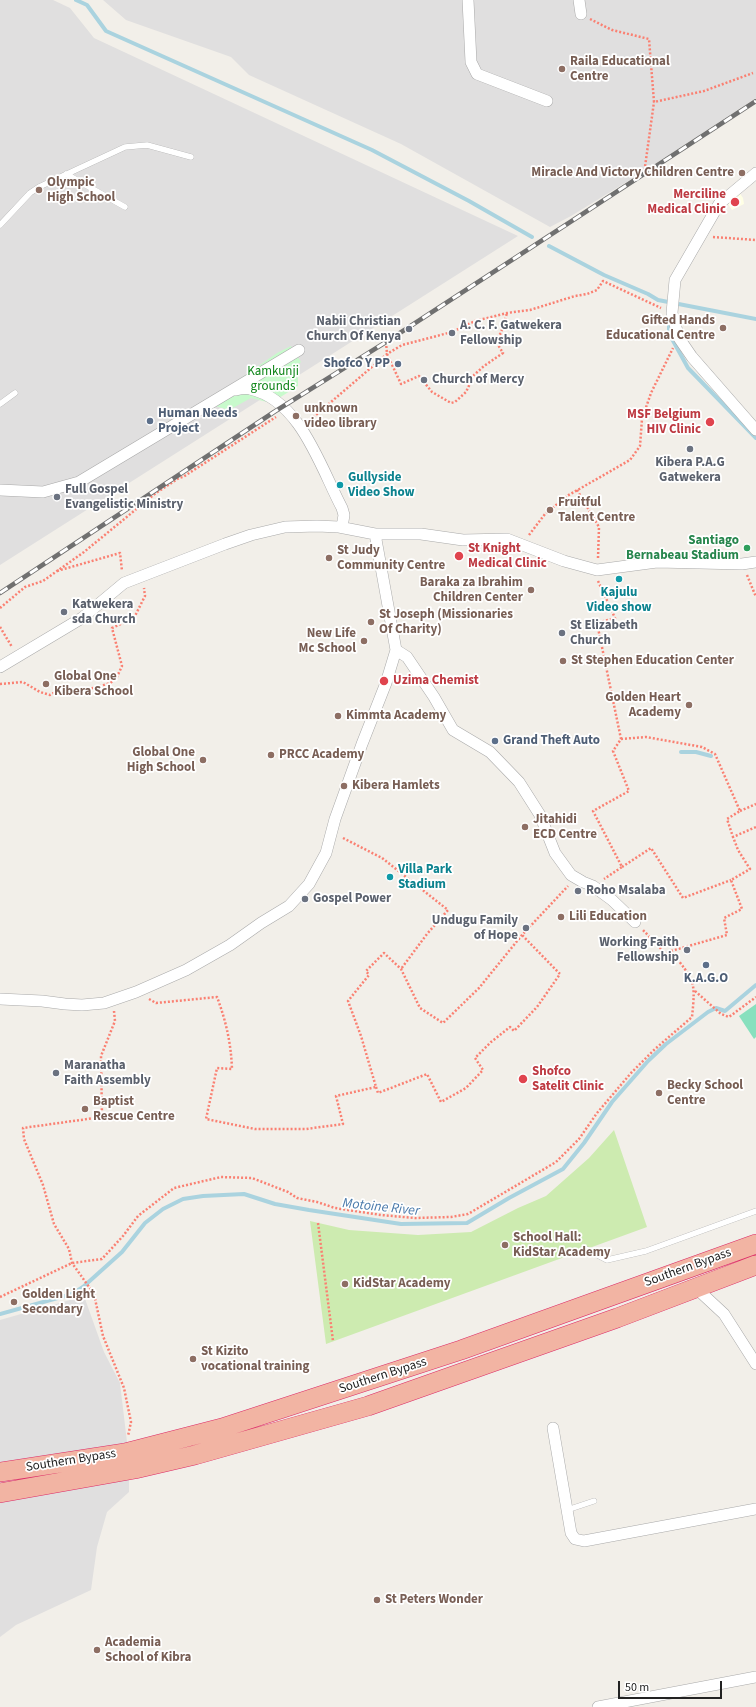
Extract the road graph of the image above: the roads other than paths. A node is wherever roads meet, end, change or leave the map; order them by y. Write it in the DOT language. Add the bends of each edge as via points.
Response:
graph roads {
  1 [pos="468,0"];
  2 [pos="579,0"];
  3 [pos="581,14"];
  4 [pos="547,101"];
  5 [pos="191,157"];
  6 [pos="756,173"];
  7 [pos="66,174"];
  8 [pos="125,207"];
  9 [pos="0,225"];
  10 [pos="299,350"];
  11 [pos="233,390"];
  12 [pos="15,393"];
  13 [pos="0,404"];
  14 [pos="756,430"];
  15 [pos="0,490"];
  16 [pos="342,528"];
  17 [pos="375,534"];
  18 [pos="756,562"];
  19 [pos="396,650"];
  20 [pos="0,667"];
  21 [pos="635,922"];
  22 [pos="0,999"];
  23 [pos="756,1211"];
  24 [pos="756,1244"];
  25 [pos="584,1248"];
  26 [pos="756,1265"];
  27 [pos="696,1288"];
  28 [pos="756,1364"];
  29 [pos="553,1428"];
  30 [pos="0,1472"];
  31 [pos="0,1494"];
  32 [pos="594,1501"];
  33 [pos="756,1509"];
  34 [pos="567,1510"];
  35 [pos="756,1677"];
  36 [pos="639,1703"];
  37 [pos="598,1707"];
  1 -- 4 [label="street" via="471,62 477,74"];
  2 -- 3 [label="street"];
  5 -- 7 [label="lane" via="147,145 135,145 113,152"];
  6 -- 14 [label="street" via="719,204 675,280 672,300 672,313 679,338 706,374"];
  7 -- 8 [label="lane"];
  7 -- 9 [label="lane" via="39,187"];
  10 -- 11 [label="street"];
  11 -- 15 [label="street" via="79,482 43,492"];
  11 -- 16 [label="street" via="249,389 262,393 284,406 314,449 342,508"];
  12 -- 13 [label="lane"];
  16 -- 17 [label="street"];
  16 -- 20 [label="street" via="285,527 251,535 143,576 124,584 82,618"];
  17 -- 18 [label="street" via="421,534 463,540 508,539 598,570 657,562"];
  17 -- 19 [label="street"];
  19 -- 21 [label="street" via="407,657 453,730 490,752 519,782 540,814 555,853 571,875 593,886"];
  19 -- 22 [label="street" via="326,853 309,884 289,906 186,970 113,1000 82,1005"];
  23 -- 25 [label="lane" via="646,1251 607,1260"];
  24 -- 30 [label="highway, Southern Bypass" via="461,1350 222,1428 125,1453"];
  26 -- 27 [label="highway, Southern Bypass"];
  27 -- 28 [label="street" via="724,1314"];
  27 -- 31 [label="highway, Southern Bypass" via="368,1406 195,1455"];
  29 -- 34 [label="street"];
  32 -- 34 [label="lane"];
  33 -- 34 [label="street" via="584,1541 575,1539 571,1533"];
  35 -- 36 [label="street"];
  36 -- 37 [label="street"];
}
